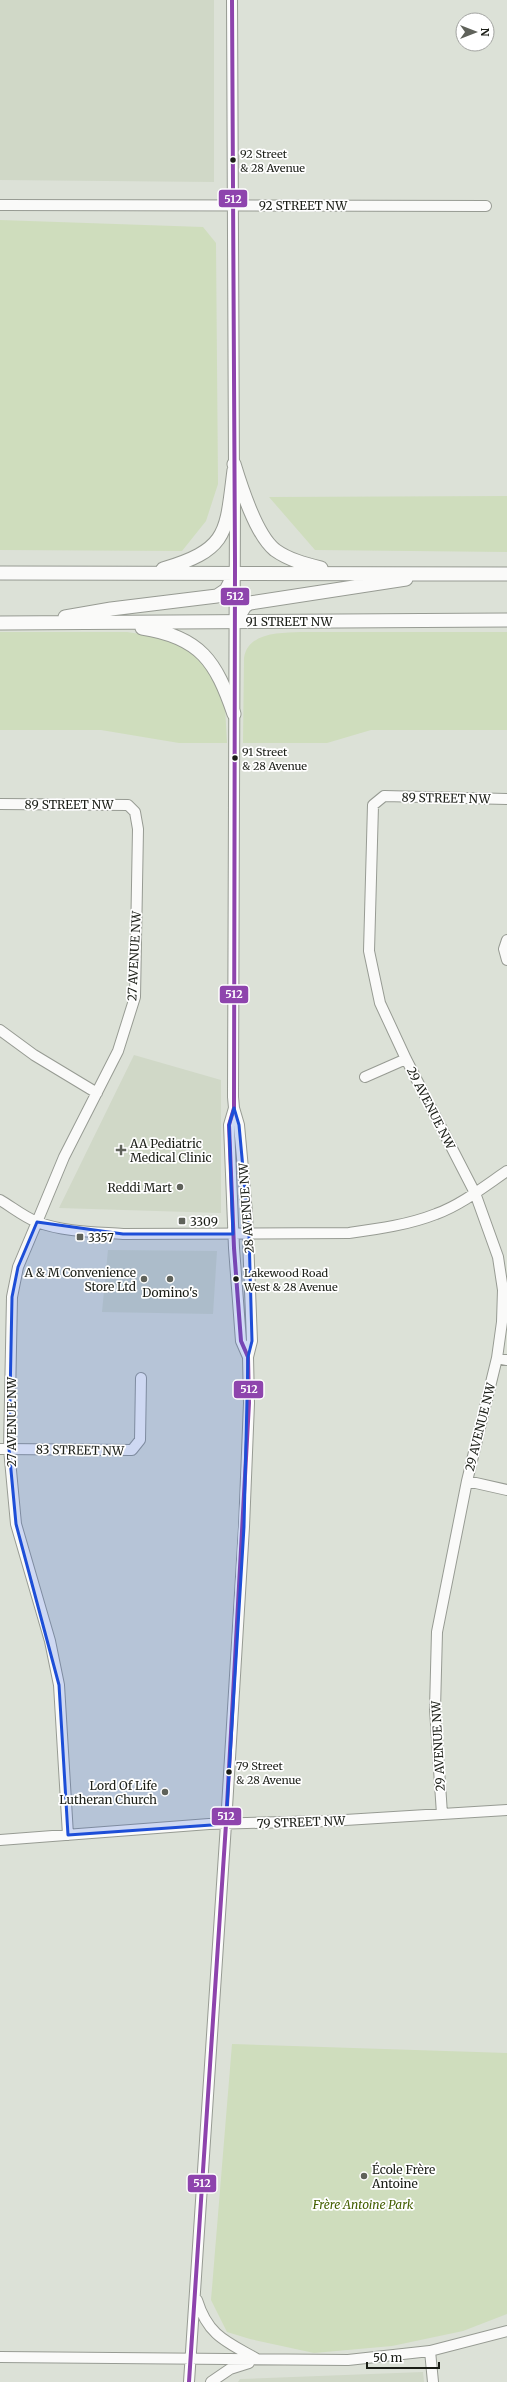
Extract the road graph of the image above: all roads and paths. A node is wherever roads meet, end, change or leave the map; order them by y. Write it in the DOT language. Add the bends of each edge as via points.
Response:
graph roads {
  1 [pos="232,0"];
  2 [pos="0,205"];
  3 [pos="233,205"];
  4 [pos="486,206"];
  5 [pos="234,464"];
  6 [pos="0,573"];
  7 [pos="148,573"];
  8 [pos="235,573"];
  9 [pos="341,573"];
  10 [pos="427,574"];
  11 [pos="507,574"];
  12 [pos="507,620"];
  13 [pos="38,621"];
  14 [pos="0,622"];
  15 [pos="235,622"];
  16 [pos="103,623"];
  17 [pos="234,714"];
  18 [pos="384,796"];
  19 [pos="507,799"];
  20 [pos="0,804"];
  21 [pos="135,812"];
  22 [pos="507,940"];
  23 [pos="507,960"];
  24 [pos="0,1030"];
  25 [pos="406,1059"];
  26 [pos="365,1077"];
  27 [pos="97,1093"];
  28 [pos="234,1108"];
  29 [pos="507,1171"];
  30 [pos="475,1193"];
  31 [pos="0,1200"];
  32 [pos="36,1222"];
  33 [pos="233,1234"];
  34 [pos="249,1234"];
  35 [pos="248,1357"];
  36 [pos="497,1358"];
  37 [pos="507,1360"];
  38 [pos="141,1378"];
  39 [pos="5,1449"];
  40 [pos="466,1481"];
  41 [pos="507,1490"];
  42 [pos="507,1810"];
  43 [pos="442,1814"];
  44 [pos="226,1824"];
  45 [pos="68,1835"];
  46 [pos="0,1840"];
  47 [pos="196,2294"];
  48 [pos="507,2331"];
  49 [pos="430,2351"];
  50 [pos="0,2358"];
  51 [pos="191,2359"];
  52 [pos="259,2360"];
  53 [pos="189,2382"];
  54 [pos="211,2382"];
  55 [pos="433,2382"];
  1 -- 3 [label="street, 28 AVENUE NW"];
  2 -- 3 [label="street, 92 STREET NW"];
  3 -- 4 [label="street, 92 STREET NW"];
  3 -- 5 [label="street, 28 AVENUE NW"];
  5 -- 7 [label="main road" via="226,521 217,542 198,558"];
  5 -- 8 [label="street, 28 AVENUE NW"];
  5 -- 9 [label="main road" via="244,497 267,541 274,549 301,563"];
  6 -- 7 [label="main road"];
  7 -- 8 [label="main road"];
  8 -- 9 [label="main road"];
  8 -- 13 [label="main road" via="226,590 217,596 111,608"];
  8 -- 15 [label="street, 28 AVENUE NW"];
  9 -- 10 [label="main road"];
  10 -- 11 [label="main road"];
  10 -- 15 [label="main road" via="400,581 250,603 245,606"];
  12 -- 15 [label="main road, 91 STREET NW"];
  13 -- 14 [label="main road, 91 STREET NW"];
  13 -- 16 [label="main road, 91 STREET NW"];
  15 -- 16 [label="main road, 91 STREET NW"];
  15 -- 17 [label="street, 28 AVENUE NW"];
  16 -- 17 [label="main road" via="158,631 178,638 201,651 219,675"];
  17 -- 28 [label="street, 28 AVENUE NW"];
  18 -- 19 [label="street, 89 STREET NW"];
  18 -- 25 [label="street, 29 AVENUE NW" via="373,805 369,951 380,1003"];
  20 -- 21 [label="street, 89 STREET NW" via="128,805"];
  21 -- 27 [label="street, 27 AVENUE NW" via="138,829 135,997 118,1051"];
  22 -- 23 [label="street" via="504,949"];
  24 -- 27 [label="street" via="34,1055"];
  25 -- 26 [label="street, 29 AVENUE NW"];
  25 -- 30 [label="street, 29 AVENUE NW"];
  27 -- 32 [label="street, 27 AVENUE NW" via="64,1157"];
  28 -- 33 [label="street, 28 AVENUE NW" via="229,1125"];
  28 -- 34 [label="street, 28 AVENUE NW" via="239,1125"];
  29 -- 30 [label="street"];
  30 -- 34 [label="street" via="437,1214 384,1228 349,1233"];
  30 -- 36 [label="street, 29 AVENUE NW" via="498,1257 504,1290"];
  31 -- 32 [label="street"];
  32 -- 33 [label="street" via="61,1228 123,1234"];
  32 -- 39 [label="street, 27 AVENUE NW" via="18,1267 12,1297"];
  33 -- 34 [label="street"];
  33 -- 35 [label="street, 28 AVENUE NW" via="241,1341"];
  34 -- 35 [label="street, 28 AVENUE NW" via="252,1341"];
  35 -- 44 [label="street, 28 AVENUE NW" via="249,1403 244,1519"];
  36 -- 37 [label="street"];
  36 -- 40 [label="street, 29 AVENUE NW"];
  38 -- 39 [label="street, 83 STREET NW" via="140,1440 132,1450"];
  39 -- 45 [label="street, 27 AVENUE NW" via="16,1524 50,1641 59,1685"];
  40 -- 41 [label="street"];
  40 -- 43 [label="street, 29 AVENUE NW" via="437,1632 435,1709"];
  42 -- 43 [label="street, 79 STREET NW"];
  43 -- 44 [label="street, 79 STREET NW"];
  44 -- 45 [label="street, 79 STREET NW"];
  44 -- 47 [label="street, 28 AVENUE NW"];
  45 -- 46 [label="street, 79 STREET NW"];
  47 -- 51 [label="street, 28 AVENUE NW"];
  47 -- 52 [label="street" via="202,2314 215,2335"];
  48 -- 49 [label="street"];
  49 -- 52 [label="street" via="348,2360"];
  49 -- 55 [label="street"];
  50 -- 51 [label="street"];
  51 -- 52 [label="street"];
  51 -- 53 [label="street, 28 AVENUE NW"];
  52 -- 54 [label="street" via="230,2369"];
}
